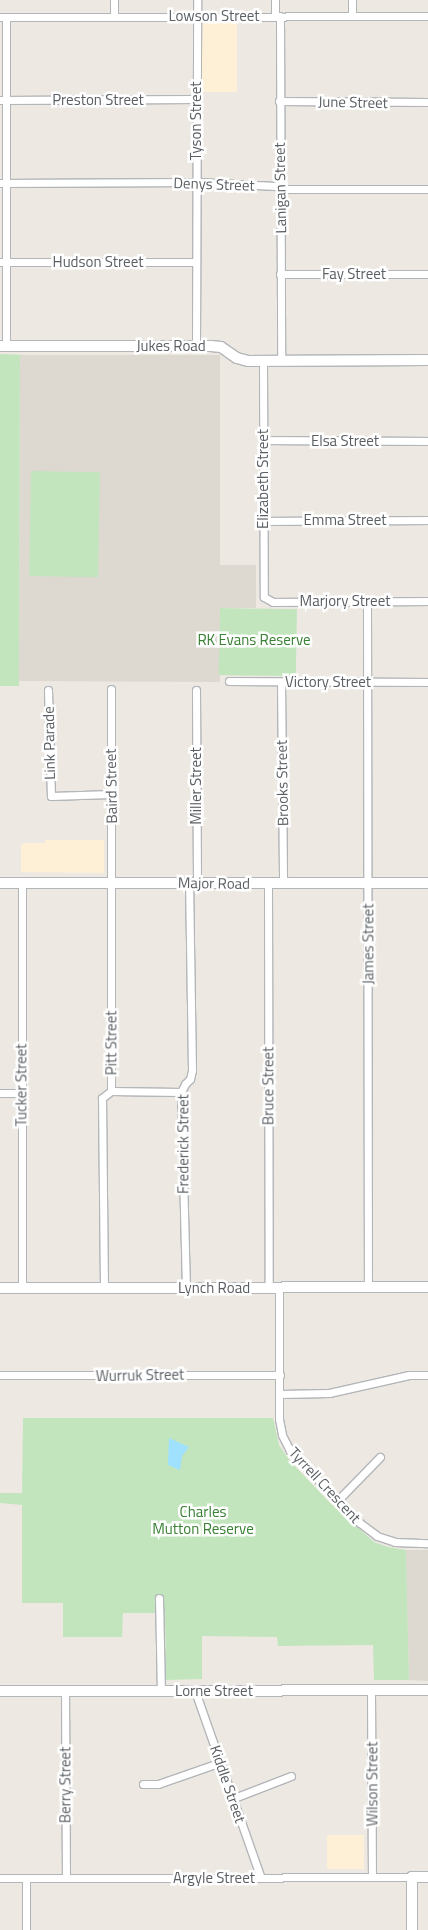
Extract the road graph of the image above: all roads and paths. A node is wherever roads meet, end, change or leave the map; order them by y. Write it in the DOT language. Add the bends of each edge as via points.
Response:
graph roads {
  1 [pos="114,0"];
  2 [pos="197,0"];
  3 [pos="275,0"];
  4 [pos="352,0"];
  5 [pos="3,16"];
  6 [pos="114,16"];
  7 [pos="196,16"];
  8 [pos="278,16"];
  9 [pos="352,16"];
  10 [pos="428,16"];
  11 [pos="196,99"];
  12 [pos="3,100"];
  13 [pos="279,101"];
  14 [pos="428,102"];
  15 [pos="196,182"];
  16 [pos="3,183"];
  17 [pos="280,189"];
  18 [pos="428,189"];
  19 [pos="3,262"];
  20 [pos="196,262"];
  21 [pos="280,274"];
  22 [pos="428,274"];
  23 [pos="3,346"];
  24 [pos="196,346"];
  25 [pos="263,360"];
  26 [pos="281,360"];
  27 [pos="428,360"];
  28 [pos="263,440"];
  29 [pos="428,441"];
  30 [pos="262,520"];
  31 [pos="428,520"];
  32 [pos="264,597"];
  33 [pos="366,601"];
  34 [pos="428,602"];
  35 [pos="229,681"];
  36 [pos="281,682"];
  37 [pos="366,682"];
  38 [pos="428,682"];
  39 [pos="111,689"];
  40 [pos="48,690"];
  41 [pos="196,690"];
  42 [pos="111,794"];
  43 [pos="22,882"];
  44 [pos="0,883"];
  45 [pos="112,883"];
  46 [pos="193,883"];
  47 [pos="283,883"];
  48 [pos="368,883"];
  49 [pos="428,883"];
  50 [pos="268,884"];
  51 [pos="111,1091"];
  52 [pos="181,1092"];
  53 [pos="0,1093"];
  54 [pos="21,1093"];
  55 [pos="274,1287"];
  56 [pos="368,1287"];
  57 [pos="428,1287"];
  58 [pos="0,1288"];
  59 [pos="22,1288"];
  60 [pos="104,1288"];
  61 [pos="186,1288"];
  62 [pos="0,1375"];
  63 [pos="280,1375"];
  64 [pos="428,1375"];
  65 [pos="280,1394"];
  66 [pos="380,1457"];
  67 [pos="338,1500"];
  68 [pos="428,1542"];
  69 [pos="159,1598"];
  70 [pos="428,1690"];
  71 [pos="0,1691"];
  72 [pos="65,1691"];
  73 [pos="161,1691"];
  74 [pos="195,1691"];
  75 [pos="371,1691"];
  76 [pos="221,1762"];
  77 [pos="291,1776"];
  78 [pos="143,1784"];
  79 [pos="234,1798"];
  80 [pos="372,1877"];
  81 [pos="412,1877"];
  82 [pos="428,1877"];
  83 [pos="0,1878"];
  84 [pos="26,1878"];
  85 [pos="66,1878"];
  86 [pos="261,1878"];
  87 [pos="26,1930"];
  88 [pos="412,1930"];
  1 -- 6 [label="street"];
  2 -- 7 [label="street, Tyson Street"];
  3 -- 8 [label="street, Lanigan Street"];
  4 -- 9 [label="street"];
  5 -- 6 [label="street, Lowson Street"];
  5 -- 12 [label="street"];
  6 -- 7 [label="street, Lowson Street"];
  7 -- 8 [label="street, Lowson Street"];
  7 -- 11 [label="street, Tyson Street"];
  8 -- 9 [label="street, Lowson Street"];
  8 -- 13 [label="street, Lanigan Street"];
  9 -- 10 [label="street, Lowson Street"];
  11 -- 12 [label="street, Preston Street"];
  11 -- 15 [label="street, Tyson Street"];
  12 -- 16 [label="street"];
  13 -- 14 [label="street, June Street"];
  13 -- 17 [label="street, Lanigan Street"];
  15 -- 16 [label="street, Denys Street"];
  15 -- 17 [label="street, Denys Street" via="276,186"];
  15 -- 20 [label="street, Tyson Street"];
  16 -- 19 [label="street"];
  17 -- 18 [label="street, Denys Street"];
  17 -- 21 [label="street, Lanigan Street"];
  19 -- 20 [label="street, Hudson Street"];
  19 -- 23 [label="street"];
  20 -- 24 [label="street, Tyson Street"];
  21 -- 22 [label="street, Fay Street"];
  21 -- 26 [label="street, Lanigan Street"];
  23 -- 24 [label="street, Jukes Road"];
  24 -- 25 [label="street, Jukes Road" via="216,346 242,360"];
  25 -- 26 [label="street, Jukes Road"];
  25 -- 28 [label="street, Elizabeth Street"];
  26 -- 27 [label="street, Jukes Road"];
  28 -- 29 [label="street, Elsa Street"];
  28 -- 30 [label="street, Elizabeth Street"];
  30 -- 31 [label="street, Emma Street"];
  30 -- 32 [label="street, Elizabeth Street"];
  32 -- 33 [label="street, Marjory Street" via="273,602"];
  33 -- 34 [label="street, Marjory Street"];
  33 -- 37 [label="street, James Street"];
  35 -- 36 [label="street, Victory Street"];
  36 -- 37 [label="street, Victory Street"];
  36 -- 47 [label="street, Brooks Street"];
  37 -- 38 [label="street, Victory Street"];
  37 -- 48 [label="street, James Street"];
  39 -- 42 [label="street, Baird Street"];
  40 -- 42 [label="street, Link Parade" via="51,796"];
  41 -- 46 [label="street, Miller Street"];
  42 -- 45 [label="street, Baird Street"];
  43 -- 44 [label="street, Major Road"];
  43 -- 45 [label="street, Major Road"];
  43 -- 54 [label="street, Tucker Street"];
  45 -- 46 [label="street, Major Road"];
  45 -- 51 [label="street, Pitt Street"];
  46 -- 50 [label="street, Major Road"];
  46 -- 52 [label="street, Frederick Street" via="192,1070"];
  47 -- 48 [label="street, Major Road"];
  47 -- 50 [label="street, Major Road"];
  48 -- 49 [label="street, Major Road"];
  48 -- 56 [label="street, James Street"];
  50 -- 55 [label="street, Bruce Street"];
  51 -- 52 [label="street"];
  51 -- 60 [label="street, Pitt Street" via="102,1098"];
  52 -- 61 [label="street, Frederick Street"];
  53 -- 54 [label="street"];
  54 -- 59 [label="street, Tucker Street"];
  55 -- 56 [label="street, Lynch Road"];
  55 -- 61 [label="street, Lynch Road"];
  55 -- 63 [label="street, Tyrrell Crescent"];
  56 -- 57 [label="street, Lynch Road"];
  58 -- 59 [label="street, Lynch Road"];
  59 -- 60 [label="street, Lynch Road"];
  60 -- 61 [label="street, Lynch Road"];
  62 -- 63 [label="street, Wurruk Street"];
  63 -- 65 [label="street, Tyrrell Crescent"];
  64 -- 65 [label="street" via="409,1375 330,1393"];
  65 -- 67 [label="street, Tyrrell Crescent" via="279,1419 282,1436 290,1451"];
  66 -- 67 [label="street"];
  67 -- 68 [label="street, Tyrrell Crescent" via="377,1536 395,1542"];
  69 -- 73 [label="street"];
  70 -- 75 [label="street, Lorne Street"];
  71 -- 72 [label="street, Lorne Street"];
  72 -- 73 [label="street, Lorne Street"];
  72 -- 85 [label="street, Berry Street"];
  73 -- 74 [label="street, Lorne Street"];
  74 -- 75 [label="street, Lorne Street"];
  74 -- 76 [label="street, Kiddle Street"];
  75 -- 80 [label="street, Wilson Street"];
  76 -- 78 [label="street" via="158,1784"];
  76 -- 79 [label="street, Kiddle Street"];
  77 -- 79 [label="street"];
  79 -- 86 [label="street, Kiddle Street"];
  80 -- 81 [label="street, Argyle Street"];
  80 -- 86 [label="street, Argyle Street"];
  81 -- 82 [label="street, Argyle Street"];
  81 -- 88 [label="street"];
  83 -- 84 [label="street, Argyle Street"];
  84 -- 85 [label="street, Argyle Street"];
  84 -- 87 [label="street"];
  85 -- 86 [label="street, Argyle Street"];
}
